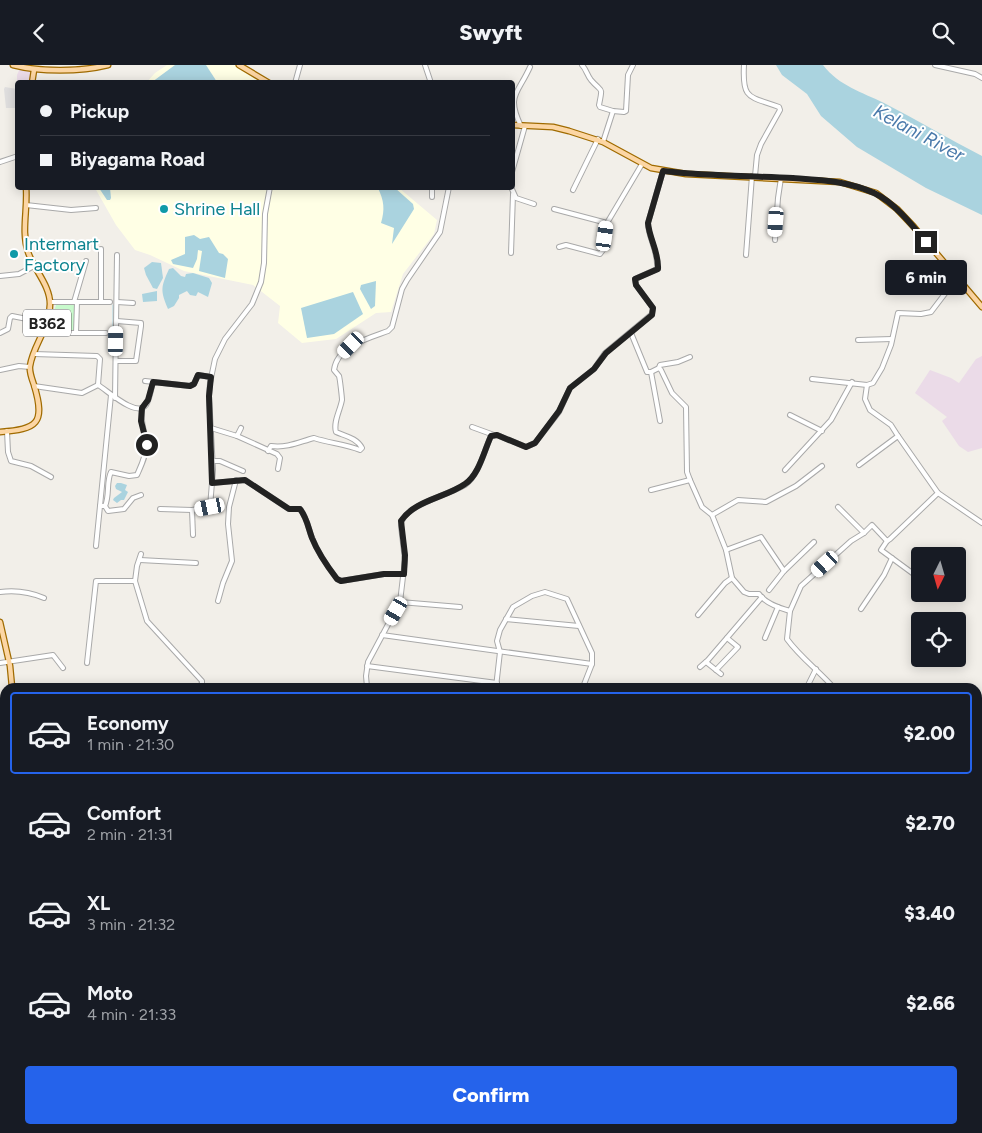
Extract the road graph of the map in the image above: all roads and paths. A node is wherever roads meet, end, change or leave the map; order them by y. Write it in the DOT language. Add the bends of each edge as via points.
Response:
graph roads {
  1 [pos="12,65"];
  2 [pos="108,65"];
  3 [pos="240,65"];
  4 [pos="300,65"];
  5 [pos="425,65"];
  6 [pos="633,65"];
  7 [pos="744,65"];
  8 [pos="935,65"];
  9 [pos="585,66"];
  10 [pos="530,67"];
  11 [pos="34,70"];
  12 [pos="982,78"];
  13 [pos="32,80"];
  14 [pos="264,80"];
  15 [pos="296,80"];
  16 [pos="430,80"];
  17 [pos="515,94"];
  18 [pos="613,111"];
  19 [pos="515,114"];
  20 [pos="515,125"];
  21 [pos="523,126"];
  22 [pos="598,139"];
  23 [pos="604,142"];
  24 [pos="15,157"];
  25 [pos="515,159"];
  26 [pos="0,162"];
  27 [pos="642,164"];
  28 [pos="663,171"];
  29 [pos="753,176"];
  30 [pos="781,178"];
  31 [pos="26,190"];
  32 [pos="269,190"];
  33 [pos="432,190"];
  34 [pos="449,190"];
  35 [pos="511,190"];
  36 [pos="573,190"];
  37 [pos="513,194"];
  38 [pos="432,197"];
  39 [pos="534,204"];
  40 [pos="26,205"];
  41 [pos="96,208"];
  42 [pos="554,209"];
  43 [pos="607,223"];
  44 [pos="775,240"];
  45 [pos="559,247"];
  46 [pos="101,249"];
  47 [pos="511,253"];
  48 [pos="117,255"];
  49 [pos="746,255"];
  50 [pos="86,261"];
  51 [pos="34,266"];
  52 [pos="0,275"];
  53 [pos="960,281"];
  54 [pos="50,302"];
  55 [pos="76,302"];
  56 [pos="101,302"];
  57 [pos="110,302"];
  58 [pos="117,302"];
  59 [pos="134,303"];
  60 [pos="982,307"];
  61 [pos="116,321"];
  62 [pos="47,323"];
  63 [pos="0,333"];
  64 [pos="44,333"];
  65 [pos="76,333"];
  66 [pos="106,333"];
  67 [pos="631,333"];
  68 [pos="892,339"];
  69 [pos="858,340"];
  70 [pos="34,354"];
  71 [pos="690,357"];
  72 [pos="116,361"];
  73 [pos="30,367"];
  74 [pos="659,368"];
  75 [pos="0,370"];
  76 [pos="651,373"];
  77 [pos="211,377"];
  78 [pos="812,379"];
  79 [pos="145,381"];
  80 [pos="153,382"];
  81 [pos="852,382"];
  82 [pos="98,385"];
  83 [pos="867,385"];
  84 [pos="34,386"];
  85 [pos="113,396"];
  86 [pos="142,408"];
  87 [pos="790,415"];
  88 [pos="660,421"];
  89 [pos="472,427"];
  90 [pos="211,428"];
  91 [pos="241,428"];
  92 [pos="0,431"];
  93 [pos="7,431"];
  94 [pos="822,431"];
  95 [pos="494,435"];
  96 [pos="237,436"];
  97 [pos="898,436"];
  98 [pos="268,451"];
  99 [pos="212,461"];
  100 [pos="859,465"];
  101 [pos="822,466"];
  102 [pos="278,469"];
  103 [pos="785,470"];
  104 [pos="243,471"];
  105 [pos="51,477"];
  106 [pos="690,479"];
  107 [pos="236,480"];
  108 [pos="212,483"];
  109 [pos="651,490"];
  110 [pos="938,493"];
  111 [pos="141,495"];
  112 [pos="103,506"];
  113 [pos="838,507"];
  114 [pos="160,509"];
  115 [pos="192,510"];
  116 [pos="712,515"];
  117 [pos="982,523"];
  118 [pos="864,533"];
  119 [pos="193,535"];
  120 [pos="887,541"];
  121 [pos="814,542"];
  122 [pos="96,547"];
  123 [pos="726,550"];
  124 [pos="141,554"];
  125 [pos="892,558"];
  126 [pos="140,560"];
  127 [pos="196,563"];
  128 [pos="784,571"];
  129 [pos="911,573"];
  130 [pos="404,574"];
  131 [pos="732,578"];
  132 [pos="135,581"];
  133 [pos="769,590"];
  134 [pos="0,592"];
  135 [pos="762,597"];
  136 [pos="44,598"];
  137 [pos="218,601"];
  138 [pos="400,602"];
  139 [pos="460,607"];
  140 [pos="778,607"];
  141 [pos="861,609"];
  142 [pos="790,611"];
  143 [pos="698,615"];
  144 [pos="506,619"];
  145 [pos="0,622"];
  146 [pos="579,626"];
  147 [pos="382,635"];
  148 [pos="727,638"];
  149 [pos="764,638"];
  150 [pos="500,652"];
  151 [pos="9,660"];
  152 [pos="706,662"];
  153 [pos="0,663"];
  154 [pos="87,663"];
  155 [pos="592,664"];
  156 [pos="367,666"];
  157 [pos="700,667"];
  158 [pos="63,668"];
  159 [pos="816,669"];
  160 [pos="716,670"];
  161 [pos="722,674"];
  162 [pos="12,683"];
  163 [pos="202,683"];
  164 [pos="368,683"];
  165 [pos="482,683"];
  166 [pos="496,683"];
  167 [pos="585,683"];
  168 [pos="809,683"];
  169 [pos="829,683"];
  1 -- 11 [label="main road"];
  2 -- 11 [label="main road"];
  3 -- 14 [label="main road"];
  4 -- 15 [label="street"];
  5 -- 16 [label="street"];
  6 -- 18 [label="street" via="628,75 626,111"];
  7 -- 29 [label="street" via="746,93 780,110 760,144"];
  8 -- 12 [label="street"];
  9 -- 18 [label="street" via="592,81 602,91 599,105"];
  10 -- 17 [label="street"];
  11 -- 13 [label="main road"];
  18 -- 23 [label="street"];
  19 -- 21 [label="street"];
  20 -- 21 [label="main road"];
  21 -- 22 [label="main road" via="553,127"];
  21 -- 25 [label="street"];
  22 -- 23 [label="main road"];
  22 -- 36 [label="street"];
  23 -- 27 [label="main road"];
  24 -- 26 [label="street"];
  27 -- 28 [label="main road"];
  27 -- 43 [label="street"];
  28 -- 29 [label="main road"];
  28 -- 67 [label="street" via="648,223 658,269 635,279 654,311"];
  29 -- 30 [label="main road"];
  29 -- 49 [label="street"];
  30 -- 44 [label="street"];
  30 -- 53 [label="main road" via="840,182 876,193 903,215"];
  31 -- 40 [label="main road, B362"];
  32 -- 77 [label="street" via="261,282 252,304 225,339"];
  33 -- 38 [label="street"];
  34 -- 98 [label="street" via="440,232 402,289 392,327 351,345 335,362 334,370 339,376 343,397 334,427 336,432 360,443 362,448 314,438 295,445 271,446"];
  35 -- 37 [label="street"];
  37 -- 39 [label="street"];
  37 -- 47 [label="street"];
  40 -- 41 [label="street" via="71,210"];
  40 -- 51 [label="main road, B362" via="25,239"];
  42 -- 43 [label="street"];
  43 -- 45 [label="street" via="600,254 566,245"];
  46 -- 56 [label="street"];
  48 -- 58 [label="street"];
  50 -- 55 [label="street"];
  51 -- 52 [label="street" via="19,274"];
  51 -- 54 [label="main road, B362" via="45,284"];
  53 -- 60 [label="main road"];
  53 -- 68 [label="street" via="947,291 931,312 898,313"];
  54 -- 55 [label="street"];
  54 -- 62 [label="main road, B362"];
  55 -- 56 [label="street"];
  55 -- 65 [label="street"];
  56 -- 57 [label="street"];
  58 -- 59 [label="street"];
  58 -- 61 [label="street"];
  61 -- 72 [label="street"];
  61 -- 72 [label="street" via="141,323 141,326 136,361"];
  62 -- 63 [label="street" via="12,316 8,329"];
  62 -- 64 [label="main road, B362"];
  64 -- 65 [label="street"];
  64 -- 70 [label="main road, B362"];
  65 -- 66 [label="street"];
  67 -- 76 [label="street" via="647,372"];
  67 -- 95 [label="street" via="570,388 559,411 535,443 526,447"];
  68 -- 69 [label="street"];
  68 -- 83 [label="street" via="877,378"];
  70 -- 73 [label="main road, B362"];
  70 -- 82 [label="street" via="97,356 100,359"];
  71 -- 74 [label="street"];
  72 -- 85 [label="street"];
  73 -- 75 [label="street"];
  73 -- 84 [label="main road, B362"];
  74 -- 76 [label="street"];
  74 -- 106 [label="street" via="672,393 686,407 687,472"];
  76 -- 88 [label="street"];
  77 -- 80 [label="street" via="198,375 190,386"];
  77 -- 90 [label="street"];
  78 -- 81 [label="street"];
  79 -- 80 [label="street"];
  80 -- 86 [label="street"];
  81 -- 83 [label="street"];
  81 -- 94 [label="street"];
  82 -- 84 [label="street" via="82,393"];
  82 -- 85 [label="street"];
  83 -- 97 [label="street" via="867,405 891,425"];
  84 -- 93 [label="main road, B362" via="39,407 36,419 29,428"];
  85 -- 86 [label="street" via="132,407"];
  85 -- 112 [label="street"];
  86 -- 112 [label="street" via="141,421 147,445 142,465 137,475 129,477 111,471 108,501"];
  87 -- 94 [label="street"];
  89 -- 95 [label="street"];
  90 -- 96 [label="street"];
  90 -- 99 [label="street"];
  91 -- 96 [label="street"];
  92 -- 93 [label="main road, B362"];
  93 -- 105 [label="street" via="11,461 31,466"];
  94 -- 103 [label="street"];
  95 -- 130 [label="street" via="476,472 466,484 427,502 401,521"];
  96 -- 98 [label="street"];
  97 -- 100 [label="street"];
  97 -- 110 [label="street"];
  98 -- 102 [label="street" via="280,457"];
  99 -- 104 [label="street"];
  99 -- 108 [label="street"];
  101 -- 116 [label="street" via="796,486 766,502 738,500"];
  106 -- 109 [label="street"];
  106 -- 116 [label="street" via="702,507"];
  107 -- 108 [label="street"];
  107 -- 130 [label="street" via="245,480 289,509 300,509 319,552 337,579"];
  107 -- 137 [label="street" via="228,524 232,561"];
  108 -- 115 [label="street" via="210,507"];
  110 -- 117 [label="street"];
  110 -- 120 [label="street"];
  111 -- 112 [label="street" via="133,498 124,509 108,511"];
  112 -- 122 [label="street"];
  113 -- 118 [label="street"];
  114 -- 115 [label="street"];
  115 -- 119 [label="street"];
  116 -- 123 [label="street"];
  118 -- 120 [label="street" via="872,525"];
  118 -- 142 [label="street" via="801,586"];
  120 -- 125 [label="street" via="881,550"];
  121 -- 128 [label="street"];
  123 -- 128 [label="street" via="761,537"];
  123 -- 131 [label="street"];
  124 -- 126 [label="street"];
  125 -- 129 [label="street"];
  125 -- 141 [label="street"];
  126 -- 127 [label="street"];
  126 -- 132 [label="street"];
  128 -- 133 [label="street"];
  130 -- 138 [label="street"];
  131 -- 135 [label="street" via="744,592 760,593"];
  131 -- 143 [label="street"];
  132 -- 154 [label="street" via="96,581"];
  132 -- 163 [label="street" via="147,621"];
  134 -- 136 [label="street" via="24,592"];
  135 -- 140 [label="street"];
  135 -- 148 [label="street"];
  138 -- 139 [label="street"];
  138 -- 147 [label="street"];
  140 -- 142 [label="street"];
  140 -- 149 [label="street"];
  142 -- 159 [label="street" via="787,639"];
  144 -- 146 [label="street"];
  144 -- 146 [label="street" via="513,607 545,592 567,599"];
  144 -- 150 [label="street" via="497,641"];
  145 -- 151 [label="main road"];
  146 -- 155 [label="street" via="592,653"];
  147 -- 150 [label="street"];
  147 -- 156 [label="street"];
  148 -- 152 [label="street"];
  148 -- 160 [label="street" via="738,647"];
  150 -- 155 [label="street"];
  150 -- 166 [label="street"];
  151 -- 153 [label="street"];
  151 -- 158 [label="street" via="53,655"];
  151 -- 162 [label="main road"];
  152 -- 157 [label="street"];
  152 -- 160 [label="street"];
  155 -- 167 [label="street"];
  156 -- 164 [label="street"];
  156 -- 165 [label="street"];
  159 -- 168 [label="street"];
  159 -- 169 [label="street"];
  160 -- 161 [label="street"];
}
